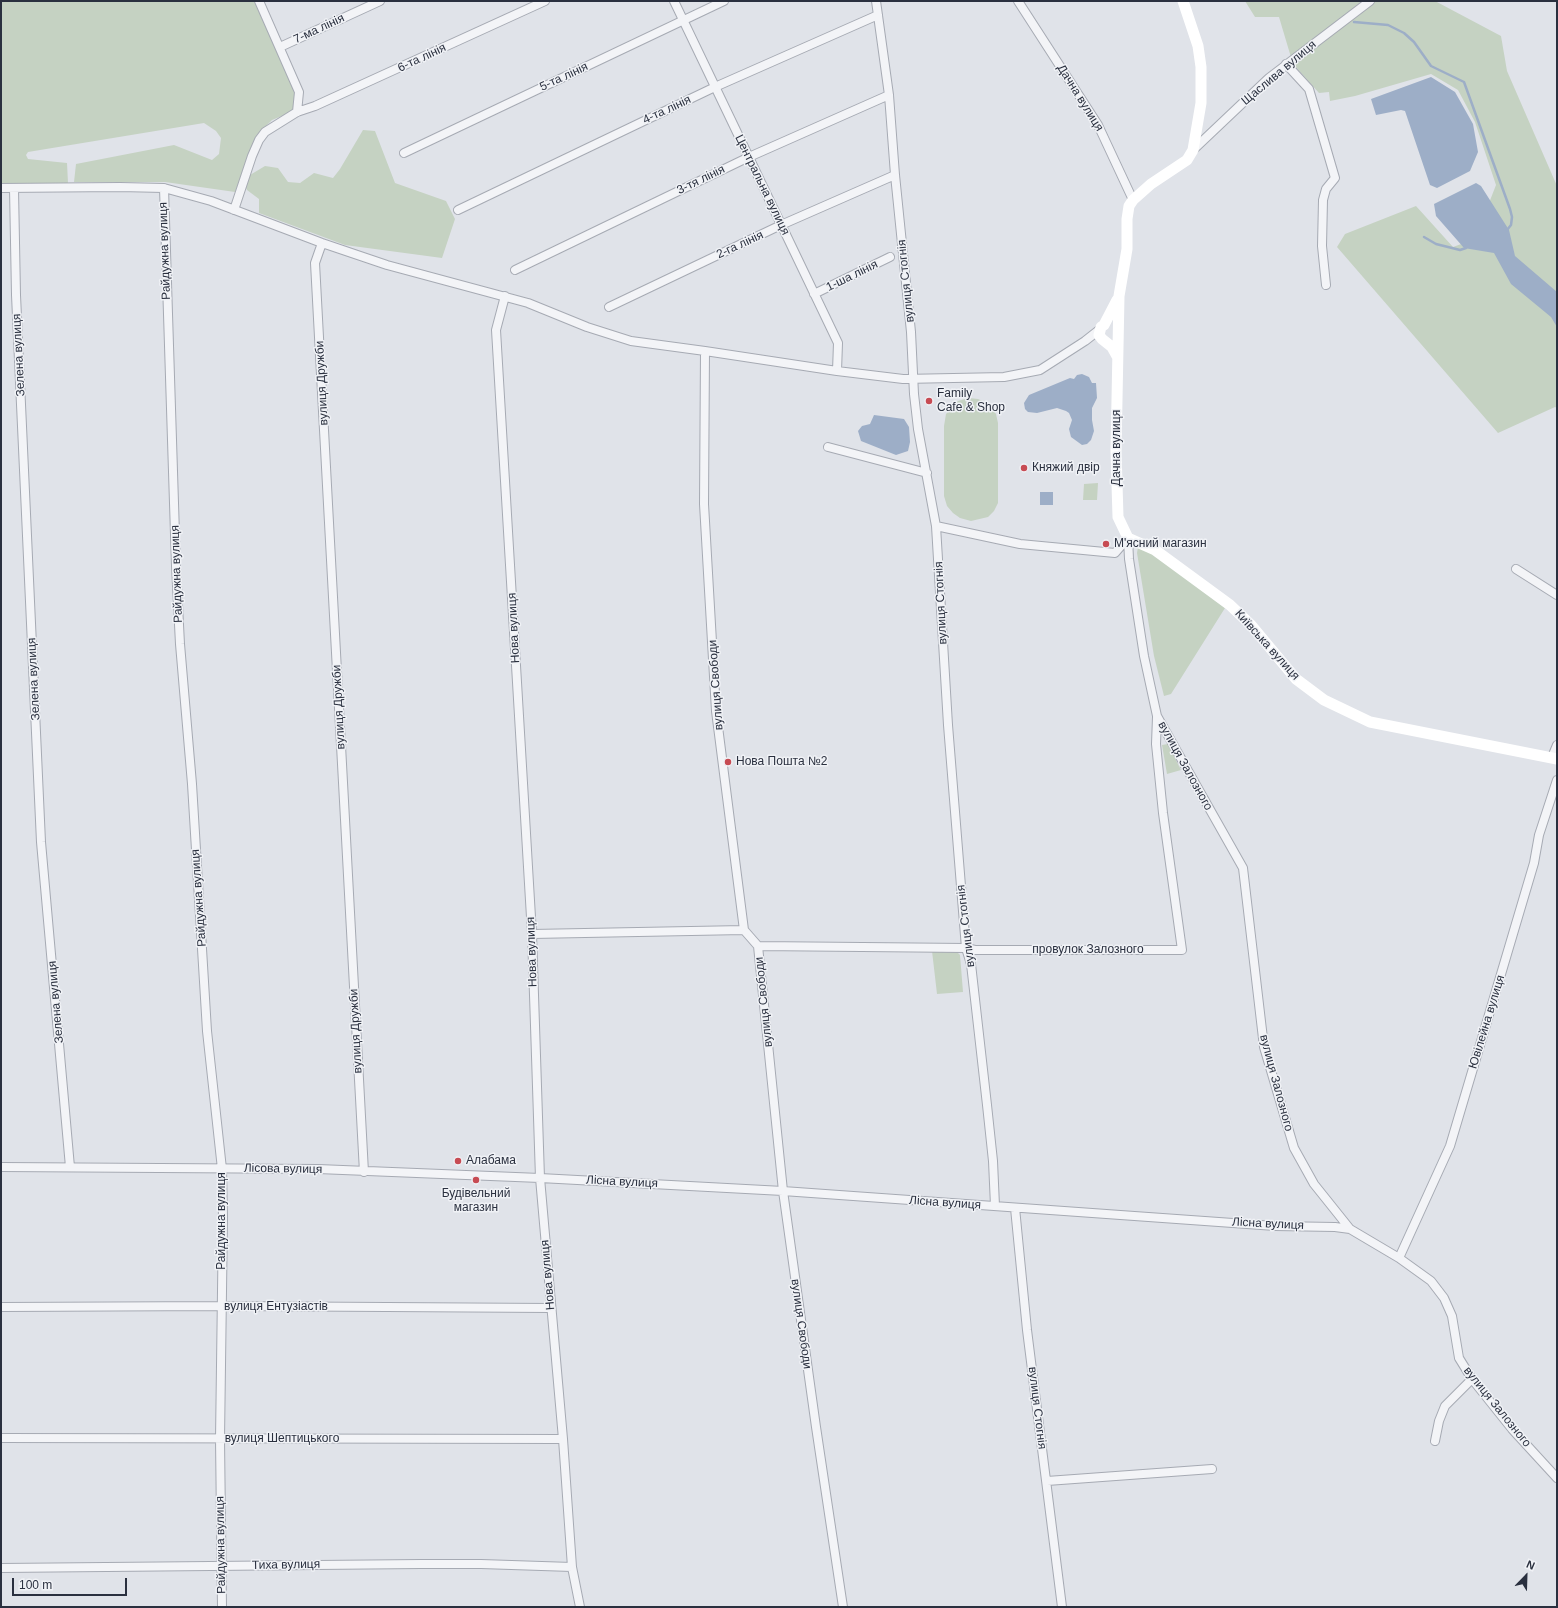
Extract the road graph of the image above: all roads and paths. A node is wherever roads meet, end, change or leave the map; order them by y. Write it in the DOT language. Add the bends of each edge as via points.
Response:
graph roads {
  1 [pos="259,1"];
  2 [pos="380,1"];
  3 [pos="545,1"];
  4 [pos="674,1"];
  5 [pos="724,1"];
  6 [pos="876,1"];
  7 [pos="1018,1"];
  8 [pos="1183,1"];
  9 [pos="1370,1"];
  10 [pos="878,15"];
  11 [pos="683,20"];
  12 [pos="280,47"];
  13 [pos="1286,64"];
  14 [pos="715,87"];
  15 [pos="888,95"];
  16 [pos="297,112"];
  17 [pos="1193,150"];
  18 [pos="404,152"];
  19 [pos="749,157"];
  20 [pos="895,176"];
  21 [pos="1,188"];
  22 [pos="164,188"];
  23 [pos="14,189"];
  24 [pos="1132,200"];
  25 [pos="234,210"];
  26 [pos="458,210"];
  27 [pos="782,225"];
  28 [pos="322,243"];
  29 [pos="890,257"];
  30 [pos="515,270"];
  31 [pos="1326,285"];
  32 [pos="814,294"];
  33 [pos="505,296"];
  34 [pos="1119,296"];
  35 [pos="609,307"];
  36 [pos="1102,327"];
  37 [pos="1118,334"];
  38 [pos="1085,342"];
  39 [pos="1106,342"];
  40 [pos="705,351"];
  41 [pos="1117,356"];
  42 [pos="837,371"];
  43 [pos="914,379"];
  44 [pos="828,447"];
  45 [pos="927,473"];
  46 [pos="936,526"];
  47 [pos="1128,538"];
  48 [pos="1516,569"];
  49 [pos="1557,595"];
  50 [pos="1157,716"];
  51 [pos="1557,745"];
  52 [pos="1554,758"];
  53 [pos="1557,780"];
  54 [pos="744,930"];
  55 [pos="532,934"];
  56 [pos="758,946"];
  57 [pos="966,948"];
  58 [pos="1,1167"];
  59 [pos="70,1167"];
  60 [pos="222,1169"];
  61 [pos="364,1172"];
  62 [pos="540,1178"];
  63 [pos="783,1191"];
  64 [pos="995,1206"];
  65 [pos="1015,1208"];
  66 [pos="1350,1229"];
  67 [pos="1399,1258"];
  68 [pos="222,1306"];
  69 [pos="1,1308"];
  70 [pos="550,1308"];
  71 [pos="1472,1379"];
  72 [pos="1,1438"];
  73 [pos="220,1439"];
  74 [pos="563,1439"];
  75 [pos="1435,1441"];
  76 [pos="1212,1469"];
  77 [pos="1557,1478"];
  78 [pos="1046,1481"];
  79 [pos="221,1566"];
  80 [pos="572,1567"];
  81 [pos="1,1568"];
  82 [pos="222,1607"];
  83 [pos="580,1607"];
  84 [pos="843,1607"];
  85 [pos="1062,1607"];
  1 -- 12 [label="street"];
  2 -- 12 [label="street, 7-ма лінія"];
  3 -- 16 [label="street, 6-та лінія"];
  4 -- 11 [label="street, Центральна вулиця"];
  5 -- 11 [label="street, 5-та лінія"];
  6 -- 10 [label="street, вулиця Стогнія"];
  7 -- 24 [label="street, Дачна вулиця" via="1098,125"];
  8 -- 17 [label="street" via="1198,46 1201,67 1201,103"];
  9 -- 13 [label="street, Щаслива вулиця"];
  10 -- 14 [label="street, 4-та лінія"];
  10 -- 15 [label="street, вулиця Стогнія"];
  11 -- 14 [label="street, Центральна вулиця"];
  11 -- 18 [label="street, 5-та лінія"];
  12 -- 16 [label="street" via="299,92"];
  13 -- 17 [label="street, Щаслива вулиця"];
  13 -- 31 [label="street" via="1309,89 1335,178 1326,189 1323,200 1322,246"];
  14 -- 19 [label="street, Центральна вулиця"];
  14 -- 26 [label="street, 4-та лінія"];
  15 -- 19 [label="street, 3-тя лінія"];
  15 -- 20 [label="street, вулиця Стогнія"];
  16 -- 25 [label="street, 6-та лінія" via="265,132 259,140"];
  17 -- 24 [label="street" via="1187,160"];
  19 -- 27 [label="street, Центральна вулиця"];
  19 -- 30 [label="street, 3-тя лінія"];
  20 -- 27 [label="street, 2-га лінія"];
  20 -- 43 [label="street, вулиця Стогнія"];
  21 -- 23 [label="street"];
  22 -- 23 [label="street"];
  22 -- 25 [label="street"];
  22 -- 60 [label="street, Райдужна вулиця" via="180,636 207,1031"];
  23 -- 59 [label="street, Зелена вулиця" via="42,842"];
  24 -- 34 [label="street" via="1127,219 1127,249"];
  25 -- 28 [label="street"];
  27 -- 32 [label="street, Центральна вулиця"];
  27 -- 35 [label="street, 2-га лінія"];
  28 -- 33 [label="street" via="387,265"];
  28 -- 61 [label="street, вулиця Дружби" via="316,263"];
  29 -- 32 [label="street, 1-ша лінія"];
  32 -- 42 [label="street, Центральна вулиця" via="838,343"];
  33 -- 40 [label="street" via="528,302 587,327 631,341"];
  33 -- 55 [label="street, Нова вулиця" via="496,330"];
  34 -- 36 [label="street"];
  34 -- 37 [label="street, Дачна вулиця"];
  36 -- 37 [label="street" via="1111,323 1117,328"];
  36 -- 38 [label="street"];
  36 -- 39 [label="street" via="1099,335"];
  37 -- 39 [label="street" via="1114,341"];
  37 -- 41 [label="street, Дачна вулиця"];
  38 -- 39 [label="street"];
  38 -- 43 [label="street" via="1040,370 1004,377"];
  39 -- 41 [label="street"];
  40 -- 42 [label="street"];
  40 -- 54 [label="street, вулиця Свободи" via="704,504 716,711"];
  41 -- 47 [label="street, Дачна вулиця" via="1118,517"];
  42 -- 43 [label="street"];
  43 -- 45 [label="street, вулиця Стогнія" via="918,430"];
  44 -- 45 [label="street"];
  45 -- 46 [label="street, вулиця Стогнія"];
  46 -- 47 [label="street" via="1020,544 1115,553"];
  46 -- 57 [label="street, вулиця Стогнія" via="948,725"];
  47 -- 50 [label="street, вулиця Залозного" via="1143,648"];
  47 -- 52 [label="street, Київська вулиця" via="1155,550 1230,605 1251,625 1296,679 1324,700 1370,722"];
  48 -- 49 [label="street"];
  50 -- 57 [label="street, провулок Залозного" via="1156,744 1163,813 1182,950"];
  50 -- 66 [label="street, вулиця Залозного" via="1243,868 1264,1047 1294,1148 1314,1184"];
  51 -- 52 [label="street"];
  53 -- 67 [label="street, Ювілейна вулиця" via="1450,1146"];
  54 -- 55 [label="street"];
  54 -- 56 [label="street, вулиця Свободи"];
  55 -- 62 [label="street, Нова вулиця"];
  56 -- 57 [label="street, провулок Залозного"];
  56 -- 63 [label="street, вулиця Свободи"];
  57 -- 64 [label="street, вулиця Стогнія" via="971,964 987,1105"];
  58 -- 59 [label="street, Лісова вулиця"];
  59 -- 60 [label="street, Лісова вулиця"];
  60 -- 61 [label="street, Лісова вулиця" via="318,1169"];
  60 -- 68 [label="street, Райдужна вулиця"];
  61 -- 62 [label="street, Лісова вулиця"];
  62 -- 63 [label="street, Лісна вулиця"];
  62 -- 70 [label="street, Нова вулиця"];
  63 -- 64 [label="street, Лісна вулиця"];
  63 -- 84 [label="street, вулиця Свободи"];
  64 -- 65 [label="street, Лісна вулиця"];
  65 -- 66 [label="street, Лісна вулиця"];
  65 -- 78 [label="street, вулиця Стогнія"];
  66 -- 67 [label="street, вулиця Залозного"];
  67 -- 71 [label="street, вулиця Залозного" via="1431,1281 1444,1298 1452,1316 1459,1358"];
  68 -- 69 [label="street, вулиця Ентузіастів"];
  68 -- 70 [label="street, вулиця Ентузіастів"];
  68 -- 73 [label="street, Райдужна вулиця"];
  70 -- 74 [label="street, Нова вулиця"];
  71 -- 75 [label="street" via="1445,1406"];
  71 -- 77 [label="street, вулиця Залозного" via="1512,1429"];
  72 -- 73 [label="street, вулиця Шептицького"];
  73 -- 74 [label="street, вулиця Шептицького"];
  73 -- 79 [label="street, Райдужна вулиця"];
  74 -- 80 [label="street, Нова вулиця"];
  76 -- 78 [label="street"];
  78 -- 85 [label="street, вулиця Стогнія"];
  79 -- 80 [label="street, Тиха вулиця" via="481,1564"];
  79 -- 81 [label="street, Тиха вулиця"];
  79 -- 82 [label="street, Райдужна вулиця"];
  80 -- 83 [label="street, Нова вулиця"];
}
